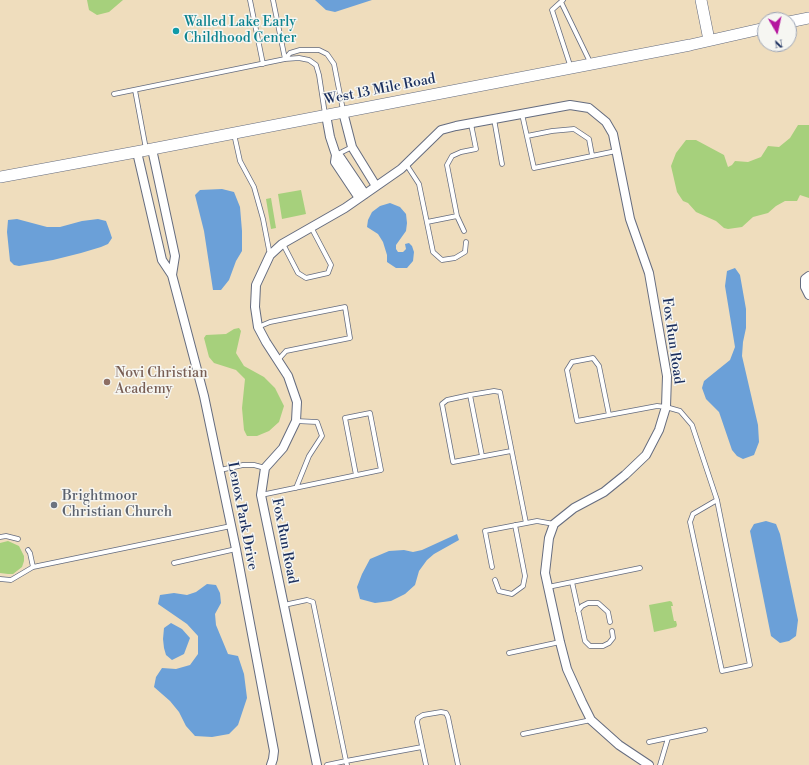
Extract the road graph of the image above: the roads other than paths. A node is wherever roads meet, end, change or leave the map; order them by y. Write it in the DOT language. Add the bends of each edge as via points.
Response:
graph roads {
  1 [pos="250,0"];
  2 [pos="273,0"];
  3 [pos="701,0"];
  4 [pos="562,1"];
  5 [pos="809,18"];
  6 [pos="797,20"];
  7 [pos="757,30"];
  8 [pos="709,40"];
  9 [pos="285,59"];
  10 [pos="263,64"];
  11 [pos="591,64"];
  12 [pos="571,68"];
  13 [pos="135,90"];
  14 [pos="114,94"];
  15 [pos="343,112"];
  16 [pos="522,114"];
  17 [pos="326,115"];
  18 [pos="494,119"];
  19 [pos="471,124"];
  20 [pos="234,133"];
  21 [pos="527,136"];
  22 [pos="352,147"];
  23 [pos="145,150"];
  24 [pos="617,151"];
  25 [pos="336,155"];
  26 [pos="592,156"];
  27 [pos="406,164"];
  28 [pos="502,164"];
  29 [pos="0,177"];
  30 [pos="376,186"];
  31 [pos="362,196"];
  32 [pos="164,203"];
  33 [pos="150,206"];
  34 [pos="457,216"];
  35 [pos="427,222"];
  36 [pos="310,227"];
  37 [pos="464,231"];
  38 [pos="466,242"];
  39 [pos="282,244"];
  40 [pos="270,255"];
  41 [pos="172,275"];
  42 [pos="809,276"];
  43 [pos="809,296"];
  44 [pos="258,327"];
  45 [pos="278,361"];
  46 [pos="470,395"];
  47 [pos="666,407"];
  48 [pos="609,415"];
  49 [pos="296,421"];
  50 [pos="511,451"];
  51 [pos="482,456"];
  52 [pos="265,468"];
  53 [pos="219,470"];
  54 [pos="356,475"];
  55 [pos="296,488"];
  56 [pos="261,495"];
  57 [pos="717,500"];
  58 [pos="526,523"];
  59 [pos="554,524"];
  60 [pos="515,525"];
  61 [pos="231,526"];
  62 [pos="0,537"];
  63 [pos="18,540"];
  64 [pos="236,549"];
  65 [pos="28,550"];
  66 [pos="174,563"];
  67 [pos="33,567"];
  68 [pos="492,567"];
  69 [pos="640,568"];
  70 [pos="0,579"];
  71 [pos="495,580"];
  72 [pos="572,582"];
  73 [pos="548,587"];
  74 [pos="284,604"];
  75 [pos="578,611"];
  76 [pos="610,622"];
  77 [pos="612,632"];
  78 [pos="560,642"];
  79 [pos="509,653"];
  80 [pos="591,720"];
  81 [pos="705,730"];
  82 [pos="522,734"];
  83 [pos="668,738"];
  84 [pos="649,742"];
  85 [pos="422,747"];
  86 [pos="346,763"];
  87 [pos="271,765"];
  88 [pos="318,765"];
  89 [pos="327,765"];
  90 [pos="426,765"];
  91 [pos="458,765"];
  92 [pos="649,765"];
  93 [pos="660,765"];
  1 -- 10 [label="lane"];
  2 -- 9 [label="lane"];
  3 -- 8 [label="street"];
  4 -- 11 [label="lane"];
  4 -- 12 [label="lane" via="552,10"];
  5 -- 6 [label="street"];
  7 -- 8 [label="street, West 13 Mile Road"];
  8 -- 11 [label="street, West 13 Mile Road"];
  9 -- 10 [label="lane"];
  9 -- 15 [label="lane" via="290,53 300,50 319,50 327,54 334,64"];
  9 -- 17 [label="lane" via="310,60 316,65"];
  10 -- 13 [label="lane"];
  11 -- 12 [label="street, West 13 Mile Road"];
  12 -- 15 [label="street, West 13 Mile Road"];
  13 -- 14 [label="lane"];
  13 -- 23 [label="lane"];
  15 -- 17 [label="street, West 13 Mile Road"];
  15 -- 22 [label="street"];
  16 -- 18 [label="street, Fox Run Road"];
  16 -- 21 [label="lane"];
  16 -- 24 [label="street, Fox Run Road" via="570,105 589,108 606,122 613,134"];
  17 -- 20 [label="street, West 13 Mile Road"];
  17 -- 25 [label="street"];
  18 -- 19 [label="street, Fox Run Road"];
  18 -- 28 [label="lane"];
  19 -- 27 [label="street, Fox Run Road" via="442,130"];
  19 -- 34 [label="lane" via="476,149 452,156 447,165"];
  20 -- 23 [label="street, West 13 Mile Road"];
  20 -- 40 [label="lane" via="240,161 254,187"];
  21 -- 26 [label="lane" via="574,129 589,139"];
  21 -- 26 [label="lane" via="534,168"];
  22 -- 25 [label="lane"];
  22 -- 30 [label="street"];
  23 -- 29 [label="street, West 13 Mile Road"];
  23 -- 32 [label="street, Lenox Park Drive"];
  23 -- 33 [label="street, Lenox Park Drive"];
  24 -- 26 [label="lane"];
  24 -- 47 [label="street, Fox Run Road" via="630,219 649,273 667,376"];
  25 -- 31 [label="street" via="335,162"];
  27 -- 30 [label="street, Fox Run Road"];
  27 -- 35 [label="lane" via="419,184"];
  30 -- 31 [label="street, Fox Run Road"];
  31 -- 36 [label="street, Fox Run Road"];
  32 -- 33 [label="street"];
  32 -- 41 [label="street, Lenox Park Drive" via="175,256"];
  33 -- 41 [label="street, Lenox Park Drive" via="162,260"];
  34 -- 35 [label="lane"];
  34 -- 37 [label="lane"];
  35 -- 38 [label="lane" via="433,252 442,260 455,258 465,252"];
  36 -- 39 [label="street, Fox Run Road"];
  36 -- 39 [label="lane" via="331,265 328,273 306,278 298,273"];
  39 -- 40 [label="street, Fox Run Road"];
  40 -- 44 [label="street, Fox Run Road" via="256,285 255,307"];
  41 -- 53 [label="street, Lenox Park Drive" via="204,396"];
  42 -- 43 [label="street" via="805,279"];
  44 -- 45 [label="street, Fox Run Road"];
  44 -- 45 [label="lane" via="270,322 345,307 350,338 286,351"];
  45 -- 49 [label="street, Fox Run Road" via="288,376 297,402"];
  46 -- 50 [label="lane" via="500,392"];
  46 -- 51 [label="lane"];
  46 -- 51 [label="lane" via="447,400 442,404 443,412 453,462"];
  47 -- 48 [label="lane" via="657,406"];
  47 -- 57 [label="lane" via="680,411 692,425"];
  47 -- 59 [label="street, Fox Run Road" via="659,430 646,454 604,492 574,508"];
  48 -- 48 [label="lane" via="599,366 593,358 572,362 566,370 577,421"];
  49 -- 52 [label="street, Fox Run Road" via="283,448"];
  49 -- 55 [label="lane" via="317,422 322,436 309,456"];
  50 -- 51 [label="lane"];
  50 -- 58 [label="lane"];
  52 -- 53 [label="lane" via="243,465"];
  52 -- 56 [label="street, Fox Run Road"];
  53 -- 61 [label="street, Lenox Park Drive"];
  54 -- 54 [label="lane" via="381,470 370,414 345,418"];
  54 -- 55 [label="lane"];
  55 -- 56 [label="lane"];
  56 -- 74 [label="street, Fox Run Road"];
  57 -- 57 [label="lane" via="750,665 722,671 690,522 693,514"];
  58 -- 59 [label="lane" via="537,520"];
  58 -- 60 [label="lane"];
  59 -- 73 [label="street" via="549,538 544,573"];
  60 -- 68 [label="lane" via="485,531"];
  60 -- 71 [label="lane" via="525,576 523,586 512,594 499,591"];
  61 -- 64 [label="street, Lenox Park Drive"];
  61 -- 67 [label="lane"];
  62 -- 63 [label="lane"];
  64 -- 66 [label="lane"];
  64 -- 87 [label="street, Lenox Park Drive" via="274,751"];
  65 -- 67 [label="lane"];
  67 -- 70 [label="lane" via="12,580"];
  69 -- 72 [label="lane"];
  72 -- 73 [label="lane"];
  72 -- 75 [label="lane"];
  73 -- 78 [label="street"];
  74 -- 86 [label="lane" via="307,600 313,602"];
  74 -- 88 [label="street, Fox Run Road"];
  75 -- 76 [label="lane" via="588,603 598,603 608,612"];
  75 -- 77 [label="lane" via="585,641 590,646 603,646 609,643"];
  78 -- 79 [label="lane"];
  78 -- 80 [label="street" via="567,669"];
  80 -- 82 [label="lane"];
  80 -- 92 [label="street" via="619,745"];
  81 -- 83 [label="lane"];
  83 -- 84 [label="lane"];
  83 -- 93 [label="lane"];
  85 -- 86 [label="lane"];
  85 -- 90 [label="lane"];
  85 -- 91 [label="lane" via="418,718 423,715 446,713"];
  86 -- 89 [label="lane"];
}
